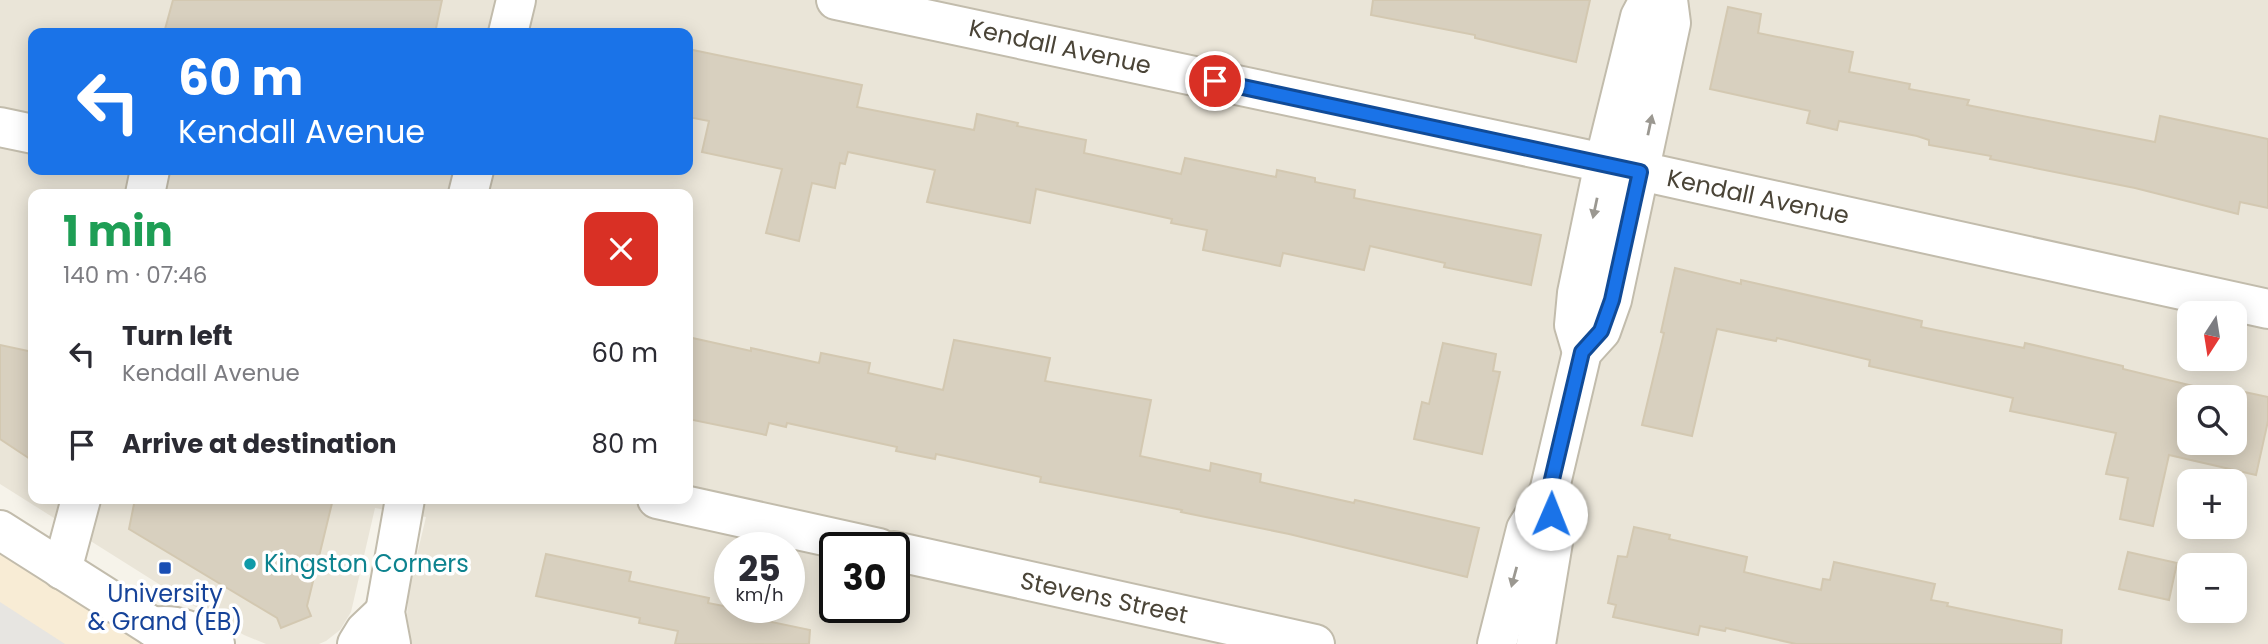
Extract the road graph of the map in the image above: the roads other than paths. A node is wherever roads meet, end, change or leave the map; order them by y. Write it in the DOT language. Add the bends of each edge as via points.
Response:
graph roads {
  1 [pos="516,0"];
  2 [pos="836,0"];
  3 [pos="1649,0"];
  4 [pos="1668,0"];
  5 [pos="509,28"];
  6 [pos="0,127"];
  7 [pos="28,133"];
  8 [pos="1622,167"];
  9 [pos="2268,309"];
  10 [pos="1549,492"];
  11 [pos="81,504"];
  12 [pos="404,504"];
  13 [pos="680,504"];
  14 [pos="0,530"];
  15 [pos="819,535"];
  16 [pos="910,555"];
  17 [pos="62,570"];
  18 [pos="388,628"];
  19 [pos="155,636"];
  20 [pos="215,644"];
  21 [pos="358,644"];
  22 [pos="1315,644"];
  23 [pos="1497,644"];
  24 [pos="1536,644"];
  1 -- 5 [label="street"];
  2 -- 8 [label="street, Kendall Avenue"];
  3 -- 8 [label="street" via="1640,18"];
  8 -- 4 [label="street, one-way" via="1671,23"];
  6 -- 7 [label="street"];
  8 -- 9 [label="street, Kendall Avenue"];
  8 -- 10 [label="street" via="1577,293 1574,325 1582,352"];
  10 -- 23 [label="street, one-way" via="1527,529"];
  10 -- 24 [label="street" via="1554,536"];
  11 -- 17 [label="street"];
  12 -- 18 [label="street"];
  13 -- 15 [label="street"];
  14 -- 17 [label="street"];
  16 -- 22 [label="street, Stevens Street"];
  17 -- 19 [label="street"];
  18 -- 21 [label="street" via="365,631"];
  19 -- 20 [label="street" via="174,626"];
}
